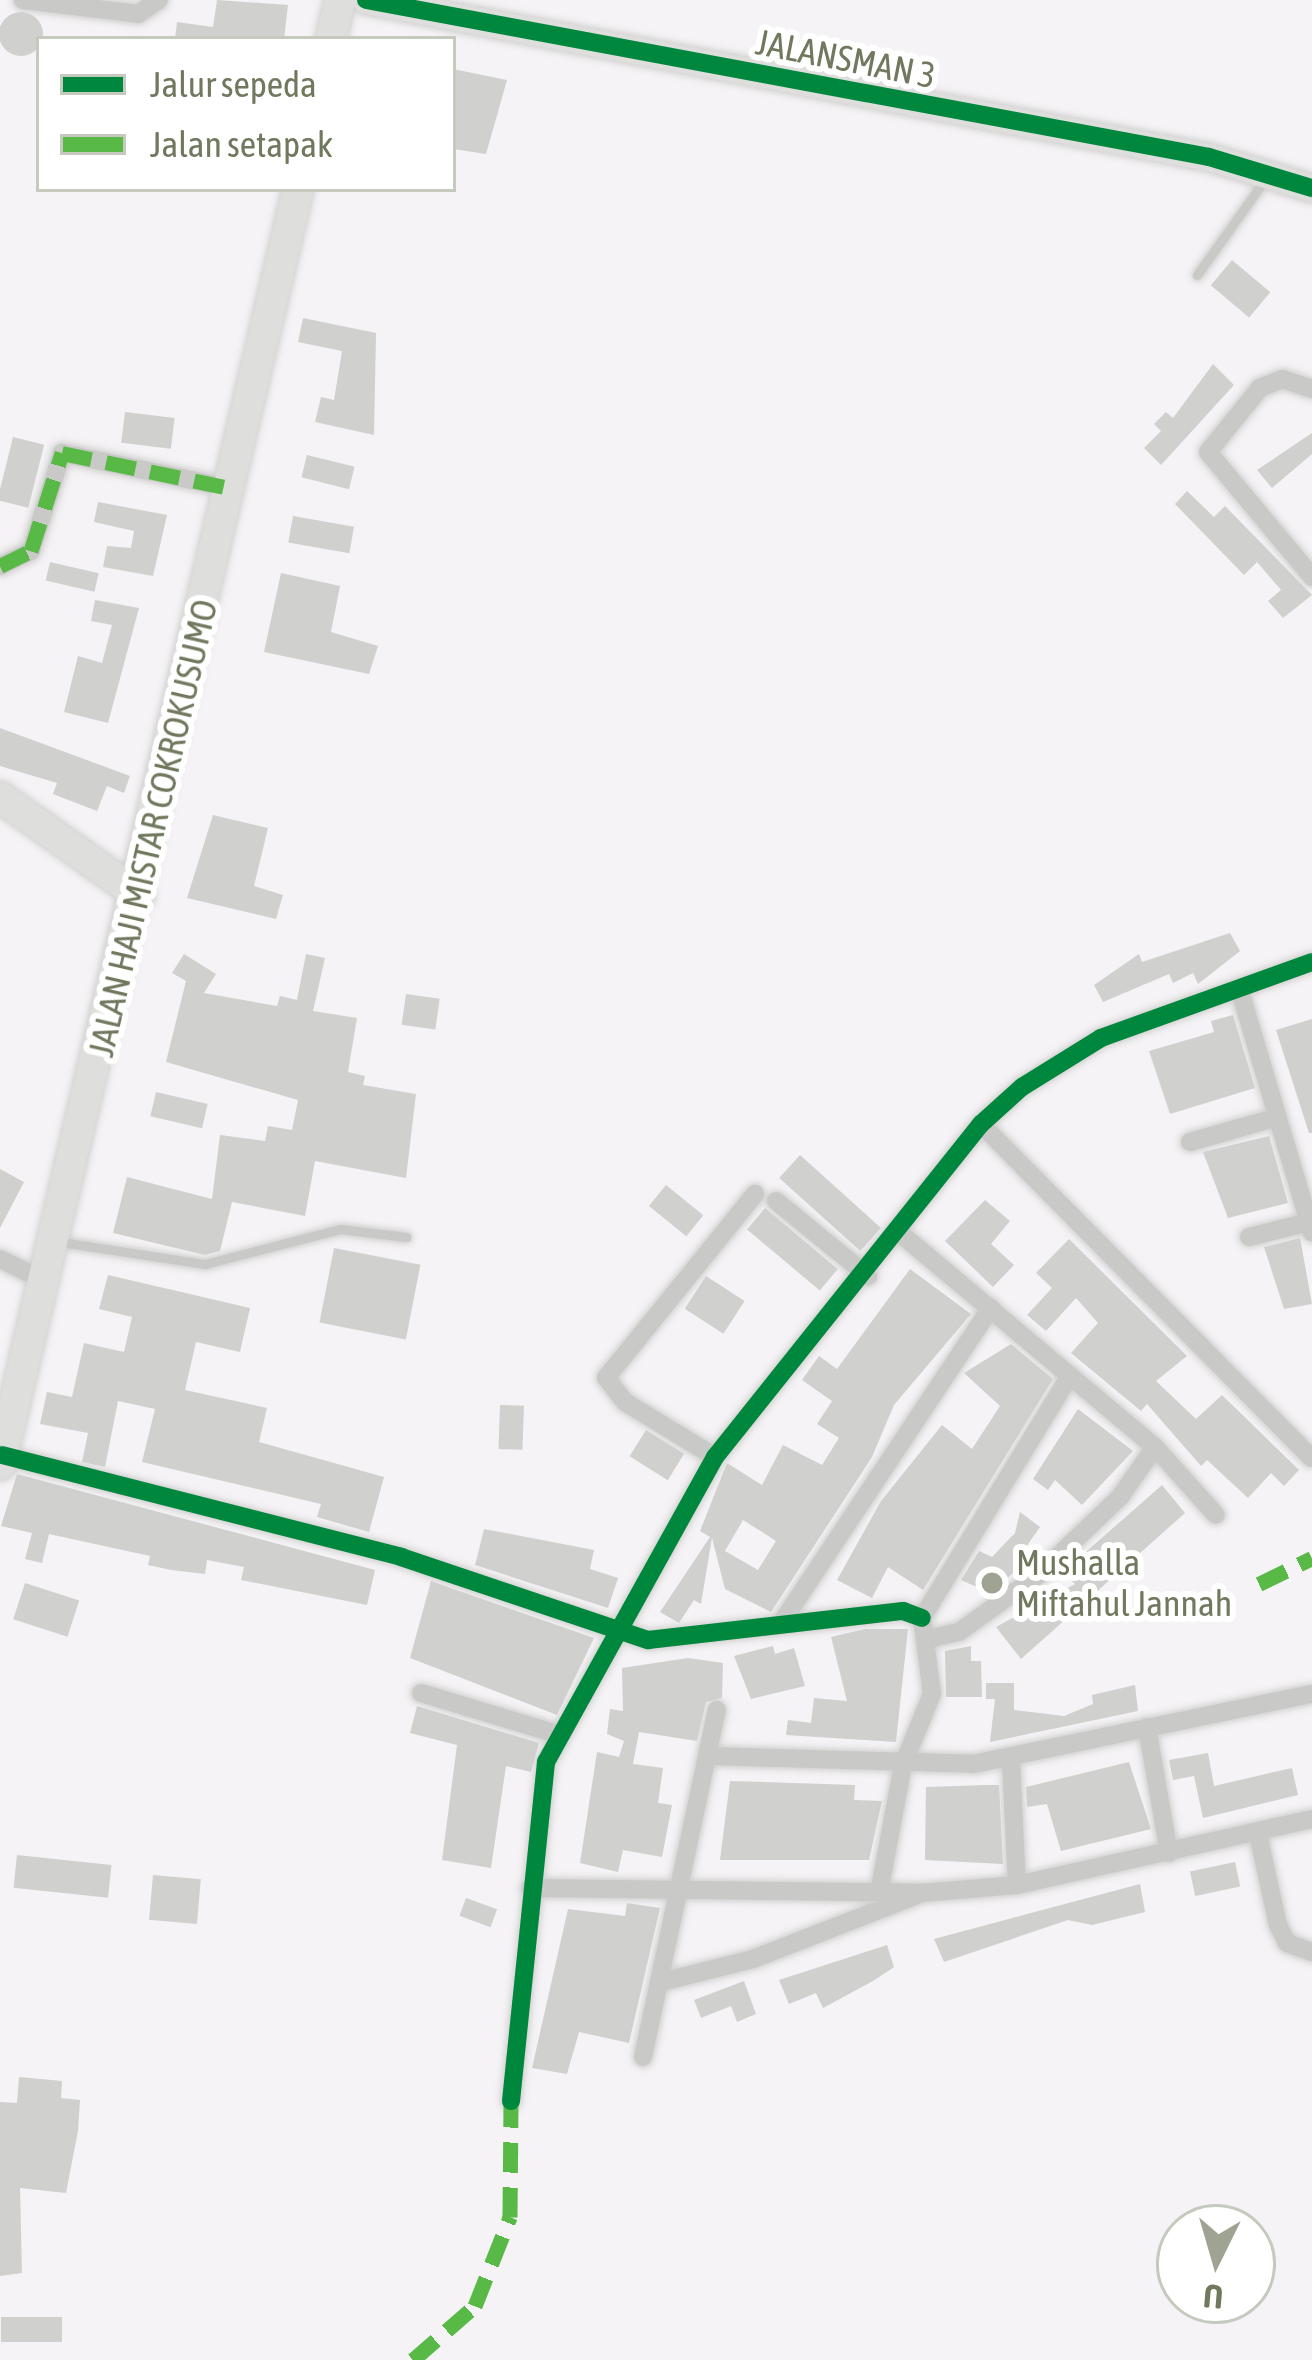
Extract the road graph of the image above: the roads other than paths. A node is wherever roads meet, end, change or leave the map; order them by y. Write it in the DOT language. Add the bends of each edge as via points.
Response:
graph roads {
  1 [pos="23,0"];
  2 [pos="159,0"];
  3 [pos="340,0"];
  4 [pos="366,0"];
  5 [pos="47,2"];
  6 [pos="332,36"];
  7 [pos="1270,174"];
  8 [pos="1312,188"];
  9 [pos="297,192"];
  10 [pos="1197,274"];
  11 [pos="1312,389"];
  12 [pos="230,488"];
  13 [pos="0,566"];
  14 [pos="1312,577"];
  15 [pos="0,797"];
  16 [pos="140,896"];
  17 [pos="1312,962"];
  18 [pos="1240,991"];
  19 [pos="1278,1117"];
  20 [pos="981,1124"];
  21 [pos="1190,1142"];
  22 [pos="755,1194"];
  23 [pos="776,1202"];
  24 [pos="1310,1227"];
  25 [pos="901,1234"];
  26 [pos="407,1237"];
  27 [pos="1249,1238"];
  28 [pos="55,1240"];
  29 [pos="0,1259"];
  30 [pos="868,1276"];
  31 [pos="41,1279"];
  32 [pos="991,1308"];
  33 [pos="1070,1376"];
  34 [pos="7,1397"];
  35 [pos="1156,1447"];
  36 [pos="715,1457"];
  37 [pos="1312,1458"];
  38 [pos="1,1460"];
  39 [pos="1216,1515"];
  40 [pos="922,1618"];
  41 [pos="780,1625"];
  42 [pos="621,1631"];
  43 [pos="928,1639"];
  44 [pos="422,1694"];
  45 [pos="1312,1694"];
  46 [pos="716,1710"];
  47 [pos="1147,1726"];
  48 [pos="557,1734"];
  49 [pos="710,1756"];
  50 [pos="1011,1760"];
  51 [pos="903,1765"];
  52 [pos="1312,1819"];
  53 [pos="1258,1834"];
  54 [pos="1169,1852"];
  55 [pos="684,1886"];
  56 [pos="1017,1886"];
  57 [pos="530,1888"];
  58 [pos="879,1893"];
  59 [pos="921,1893"];
  60 [pos="1312,1952"];
  61 [pos="661,1982"];
  62 [pos="643,2056"];
  63 [pos="511,2101"];
  1 -- 5 [label="street"];
  2 -- 5 [label="street" via="138,14"];
  3 -- 6 [label="main road"];
  4 -- 7 [label="street, JALANSMAN 3"];
  7 -- 8 [label="street, JALANSMAN 3"];
  7 -- 10 [label="lane"];
  9 -- 12 [label="main road, JALAN HAJI MISTAR COKROKUSUMO"];
  11 -- 14 [label="street" via="1270,381 1208,452"];
  12 -- 13 [label="street" via="62,453 31,551"];
  12 -- 16 [label="main road, JALAN HAJI MISTAR COKROKUSUMO"];
  15 -- 16 [label="main road"];
  16 -- 28 [label="main road, JALAN HAJI MISTAR COKROKUSUMO"];
  17 -- 18 [label="street"];
  18 -- 19 [label="street"];
  18 -- 20 [label="street" via="1101,1038"];
  19 -- 21 [label="street"];
  19 -- 24 [label="street"];
  20 -- 25 [label="street"];
  20 -- 37 [label="street"];
  22 -- 36 [label="street" via="606,1378 625,1402"];
  23 -- 30 [label="street"];
  24 -- 27 [label="street"];
  25 -- 30 [label="street"];
  25 -- 32 [label="street"];
  26 -- 28 [label="lane" via="340,1229 205,1264"];
  28 -- 31 [label="main road, JALAN HAJI MISTAR COKROKUSUMO"];
  29 -- 31 [label="street"];
  30 -- 36 [label="street"];
  31 -- 34 [label="main road, JALAN HAJI MISTAR COKROKUSUMO"];
  32 -- 33 [label="street"];
  32 -- 41 [label="street"];
  33 -- 35 [label="street"];
  33 -- 40 [label="street"];
  34 -- 38 [label="main road, JALAN HAJI MISTAR COKROKUSUMO"];
  35 -- 39 [label="street"];
  35 -- 43 [label="street" via="1120,1497 1036,1576 959,1632"];
  36 -- 42 [label="street"];
  38 -- 42 [label="street" via="400,1557"];
  40 -- 41 [label="street" via="903,1611"];
  40 -- 43 [label="street"];
  41 -- 42 [label="street" via="688,1642"];
  42 -- 48 [label="street"];
  43 -- 51 [label="street" via="932,1694"];
  44 -- 48 [label="street"];
  45 -- 47 [label="street"];
  46 -- 49 [label="street"];
  47 -- 50 [label="street"];
  47 -- 54 [label="street"];
  48 -- 57 [label="street" via="543,1775"];
  49 -- 51 [label="street"];
  49 -- 55 [label="street"];
  50 -- 51 [label="street"];
  50 -- 56 [label="street"];
  51 -- 58 [label="street"];
  52 -- 53 [label="street"];
  53 -- 54 [label="street"];
  53 -- 60 [label="street" via="1278,1925 1287,1943"];
  54 -- 56 [label="street"];
  55 -- 57 [label="street"];
  55 -- 58 [label="street"];
  55 -- 61 [label="street"];
  56 -- 59 [label="street"];
  57 -- 63 [label="street"];
  58 -- 59 [label="street"];
  59 -- 61 [label="street" via="771,1953"];
  61 -- 62 [label="street"];
}
